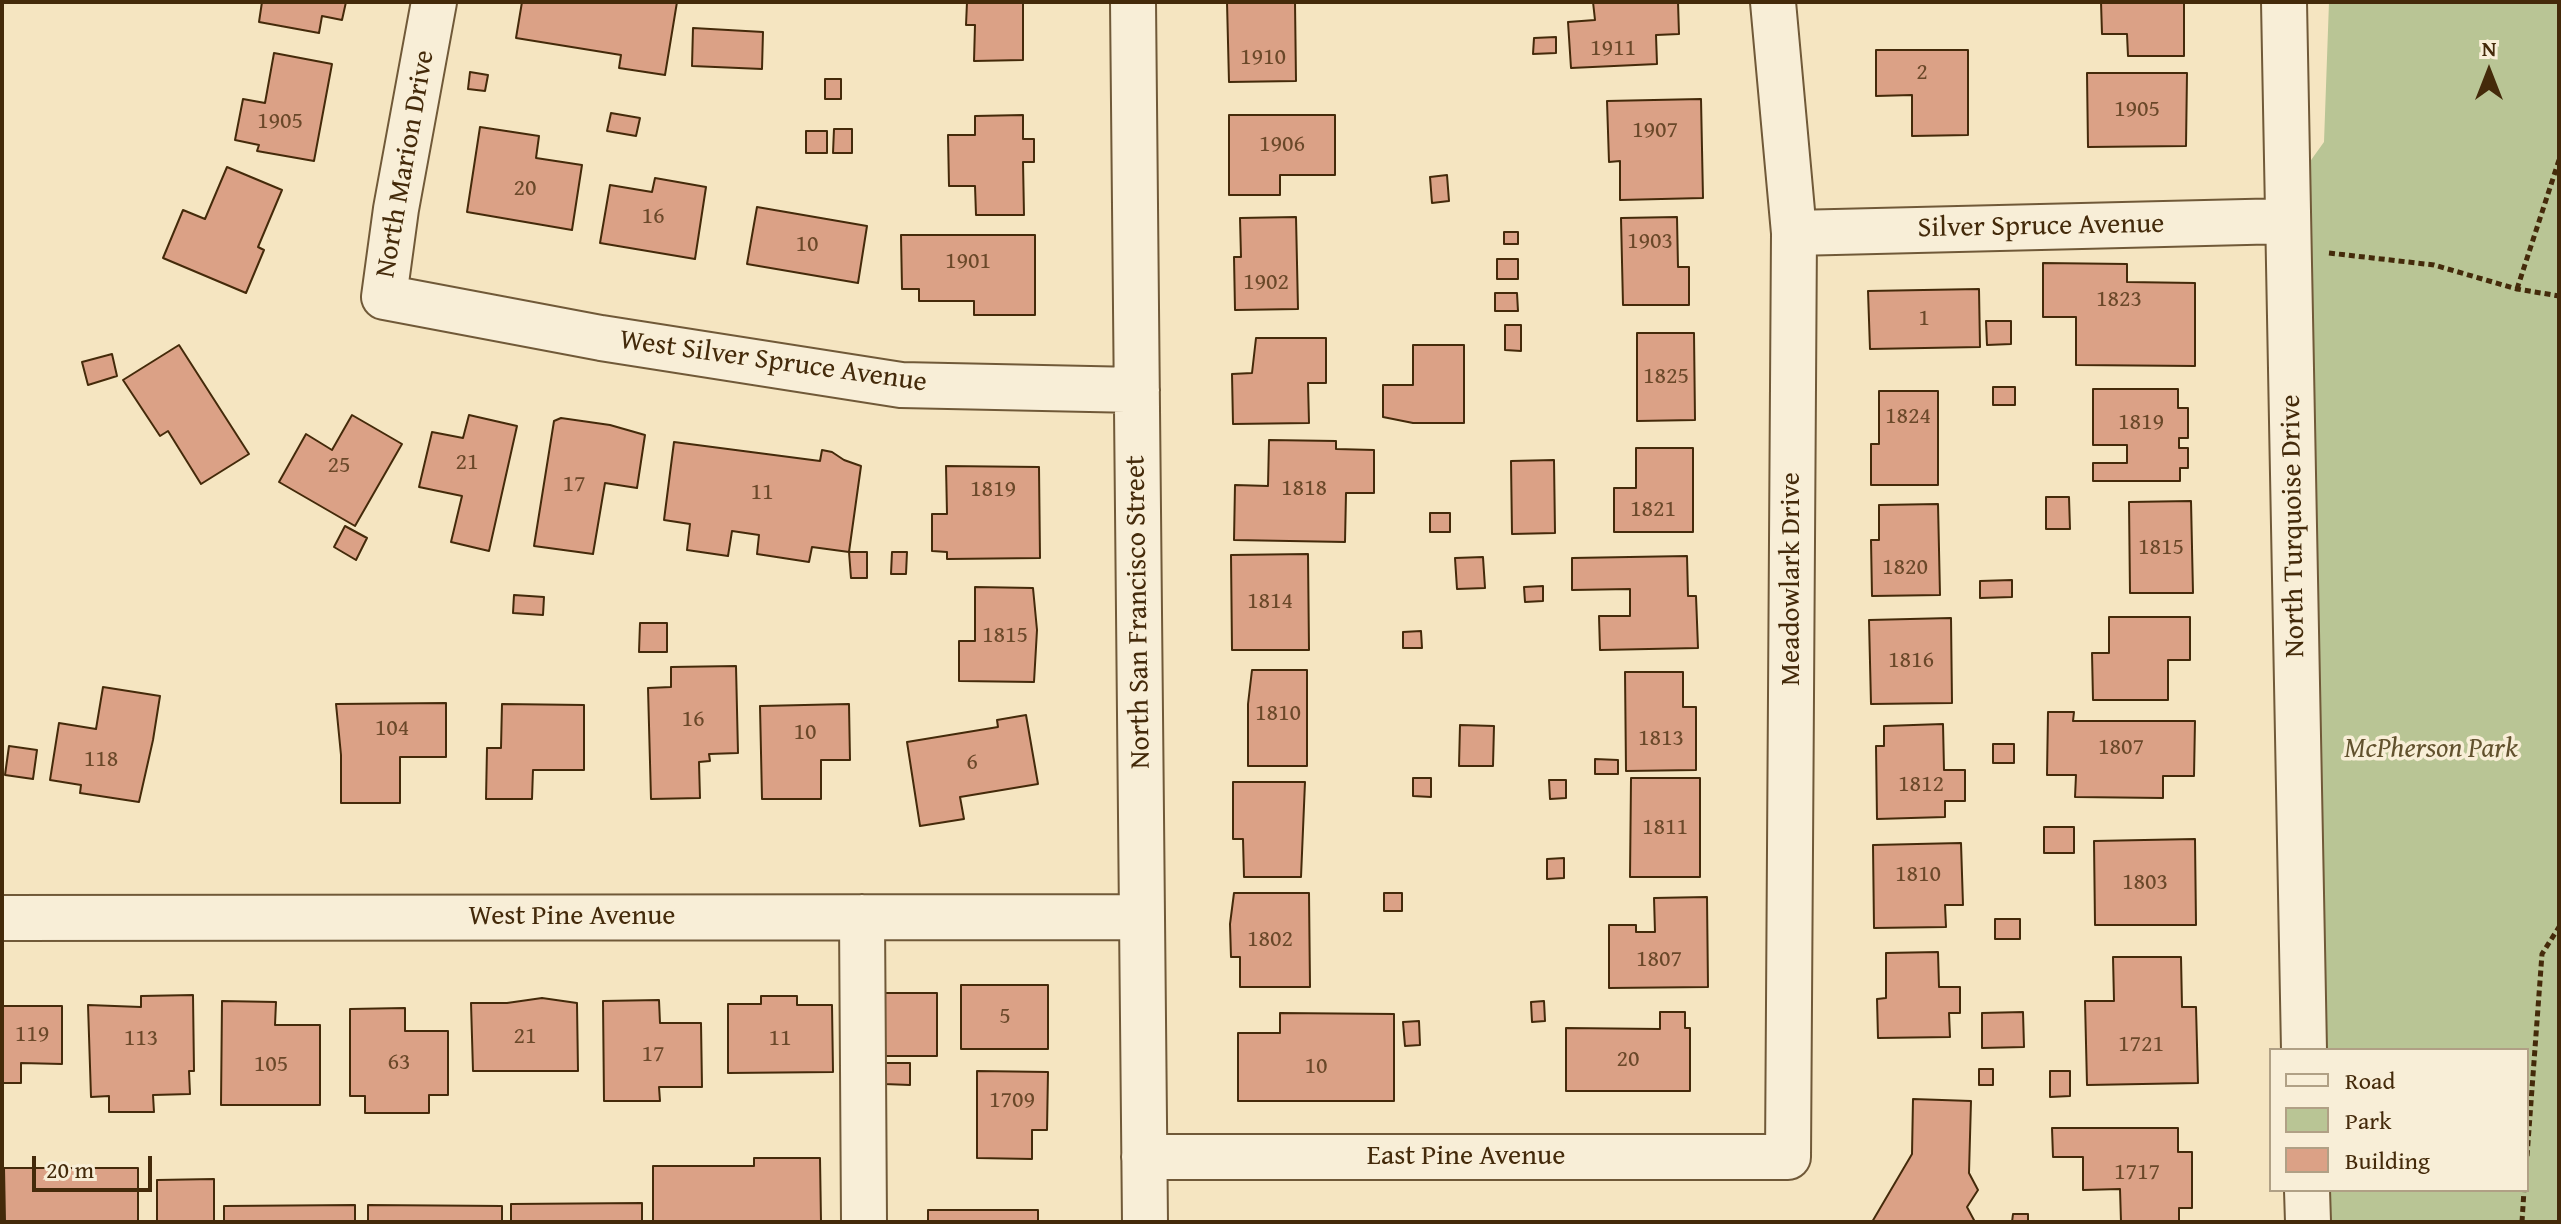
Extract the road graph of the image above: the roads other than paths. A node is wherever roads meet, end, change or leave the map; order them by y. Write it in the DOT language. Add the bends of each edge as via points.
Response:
graph roads {
  1 [pos="434,2"];
  2 [pos="1133,2"];
  3 [pos="1773,2"];
  4 [pos="2284,2"];
  5 [pos="1794,233"];
  6 [pos="2288,235"];
  7 [pos="601,338"];
  8 [pos="1137,390"];
  9 [pos="862,917"];
  10 [pos="1142,917"];
  11 [pos="2,918"];
  12 [pos="2304,1048"];
  13 [pos="1144,1157"];
  14 [pos="1788,1157"];
  15 [pos="2307,1192"];
  16 [pos="864,1222"];
  17 [pos="1145,1222"];
  18 [pos="2308,1222"];
  1 -- 7 [label="street, North Marion Drive" via="384,297"];
  2 -- 8 [label="street, North San Francisco Street"];
  3 -- 5 [label="street, Meadowlark Drive"];
  4 -- 6 [label="street, North Turquoise Drive"];
  5 -- 6 [label="street, Silver Spruce Avenue"];
  5 -- 14 [label="street, Meadowlark Drive"];
  6 -- 12 [label="street, North Turquoise Drive"];
  7 -- 8 [label="street, West Silver Spruce Avenue" via="901,385"];
  8 -- 10 [label="street, North San Francisco Street"];
  9 -- 10 [label="street, West Pine Avenue"];
  9 -- 11 [label="street, West Pine Avenue"];
  9 -- 16 [label="street"];
  10 -- 13 [label="street, North San Francisco Street"];
  13 -- 14 [label="street, East Pine Avenue"];
  13 -- 17 [label="street, North San Francisco Street"];
  15 -- 18 [label="street"];
}
